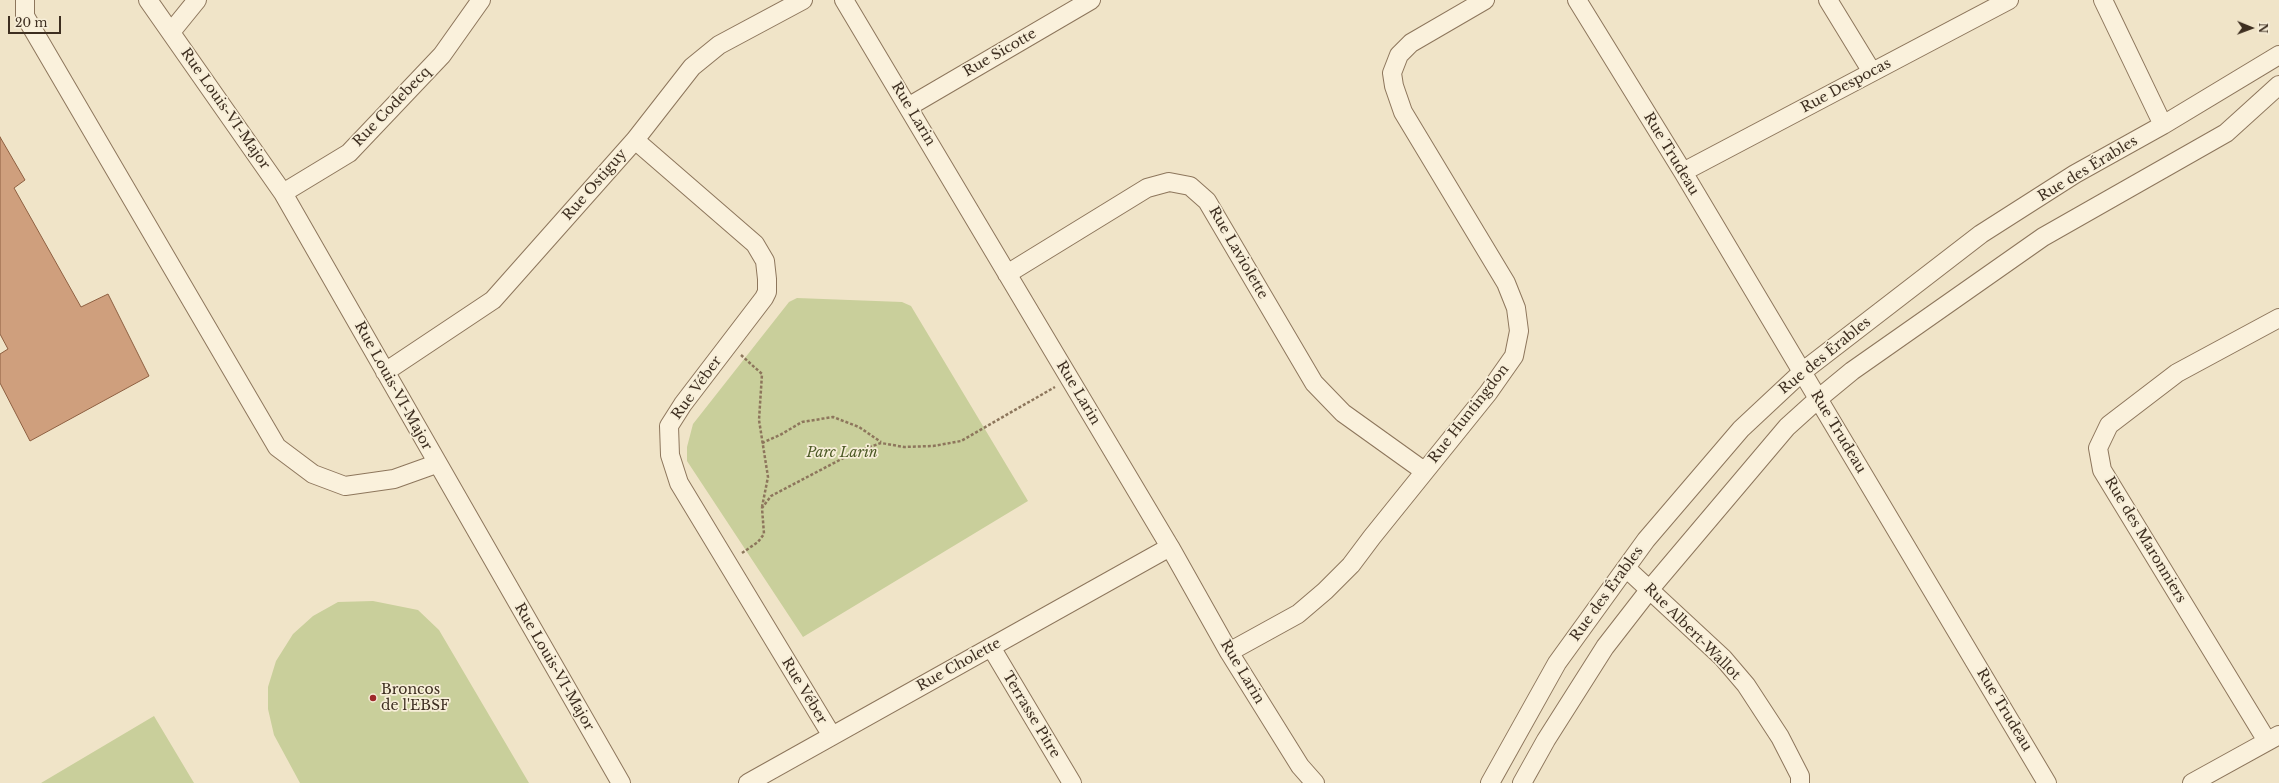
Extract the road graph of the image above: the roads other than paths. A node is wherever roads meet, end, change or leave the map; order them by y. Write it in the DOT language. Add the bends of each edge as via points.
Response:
graph roads {
  1 [pos="25,0"];
  2 [pos="148,0"];
  3 [pos="197,0"];
  4 [pos="481,0"];
  5 [pos="803,0"];
  6 [pos="844,0"];
  7 [pos="1091,0"];
  8 [pos="1485,0"];
  9 [pos="1576,0"];
  10 [pos="1828,0"];
  11 [pos="2009,0"];
  12 [pos="2103,0"];
  13 [pos="171,32"];
  14 [pos="2279,55"];
  15 [pos="1872,72"];
  16 [pos="2279,86"];
  17 [pos="908,107"];
  18 [pos="2163,125"];
  19 [pos="635,140"];
  20 [pos="1683,172"];
  21 [pos="283,193"];
  22 [pos="1007,274"];
  23 [pos="2279,318"];
  24 [pos="385,372"];
  25 [pos="1802,372"];
  26 [pos="1818,399"];
  27 [pos="436,464"];
  28 [pos="1424,471"];
  29 [pos="1170,547"];
  30 [pos="1626,568"];
  31 [pos="1650,589"];
  32 [pos="991,647"];
  33 [pos="1229,652"];
  34 [pos="832,736"];
  35 [pos="2273,738"];
  36 [pos="621,783"];
  37 [pos="748,783"];
  38 [pos="1072,783"];
  39 [pos="1315,783"];
  40 [pos="1490,783"];
  41 [pos="1522,783"];
  42 [pos="1800,783"];
  43 [pos="2047,783"];
  44 [pos="2192,783"];
  1 -- 27 [label="street" via="24,16 277,447 313,474 345,486 394,479"];
  2 -- 13 [label="street, Rue Louis-VI-Major"];
  3 -- 13 [label="street"];
  4 -- 21 [label="street, Rue Codebecq" via="442,55 349,153"];
  5 -- 19 [label="street, Rue Ostiguy" via="720,45 692,67"];
  6 -- 17 [label="street, Rue Larin"];
  7 -- 17 [label="street, Rue Sicotte"];
  8 -- 28 [label="street, Rue Huntingdon" via="1411,43 1399,55 1392,73 1403,112 1506,283 1516,308 1520,331 1514,356 1488,393"];
  9 -- 20 [label="street, Rue Trudeau"];
  10 -- 15 [label="street"];
  11 -- 15 [label="street, Rue Despocas"];
  12 -- 18 [label="street"];
  13 -- 21 [label="street, Rue Louis-VI-Major"];
  14 -- 18 [label="street, Rue des Érables"];
  15 -- 20 [label="street, Rue Despocas"];
  16 -- 26 [label="street, Rue des Érables" via="2226,133 2043,237 1852,371"];
  17 -- 22 [label="street, Rue Larin"];
  18 -- 25 [label="street, Rue des Érables" via="2074,174 1981,234"];
  19 -- 24 [label="street, Rue Ostiguy" via="493,300"];
  19 -- 34 [label="street, Rue Véber" via="755,244 765,261 767,292 669,426 670,455 678,482"];
  20 -- 25 [label="street, Rue Trudeau"];
  21 -- 24 [label="street, Rue Louis-VI-Major"];
  22 -- 28 [label="street, Rue Laviolette" via="1147,188 1169,182 1190,186 1208,201 1314,383 1343,413"];
  22 -- 29 [label="street, Rue Larin"];
  23 -- 35 [label="street, Rue des Maronniers" via="2177,372 2109,425 2098,448 2102,470"];
  24 -- 27 [label="street, Rue Louis-VI-Major"];
  25 -- 26 [label="street, Rue Trudeau"];
  25 -- 30 [label="street, Rue des Érables" via="1741,429 1646,540"];
  26 -- 31 [label="street, Rue des Érables" via="1787,427"];
  26 -- 43 [label="street, Rue Trudeau"];
  27 -- 36 [label="street, Rue Louis-VI-Major"];
  28 -- 33 [label="street, Rue Huntingdon" via="1351,565 1325,591 1298,614"];
  29 -- 32 [label="street, Rue Cholette"];
  29 -- 33 [label="street, Rue Larin"];
  30 -- 31 [label="street, Rue Albert-Wallot"];
  30 -- 40 [label="street, Rue des Érables" via="1557,663"];
  31 -- 41 [label="street, Rue des Érables" via="1605,647"];
  31 -- 42 [label="street, Rue Albert-Wallot" via="1723,658 1746,685 1783,744 1800,776"];
  32 -- 34 [label="street, Rue Cholette"];
  32 -- 38 [label="street, Terrasse Pitre"];
  33 -- 39 [label="street, Rue Larin" via="1300,766"];
  34 -- 37 [label="street, Rue Cholette"];
  35 -- 44 [label="street"];
}
